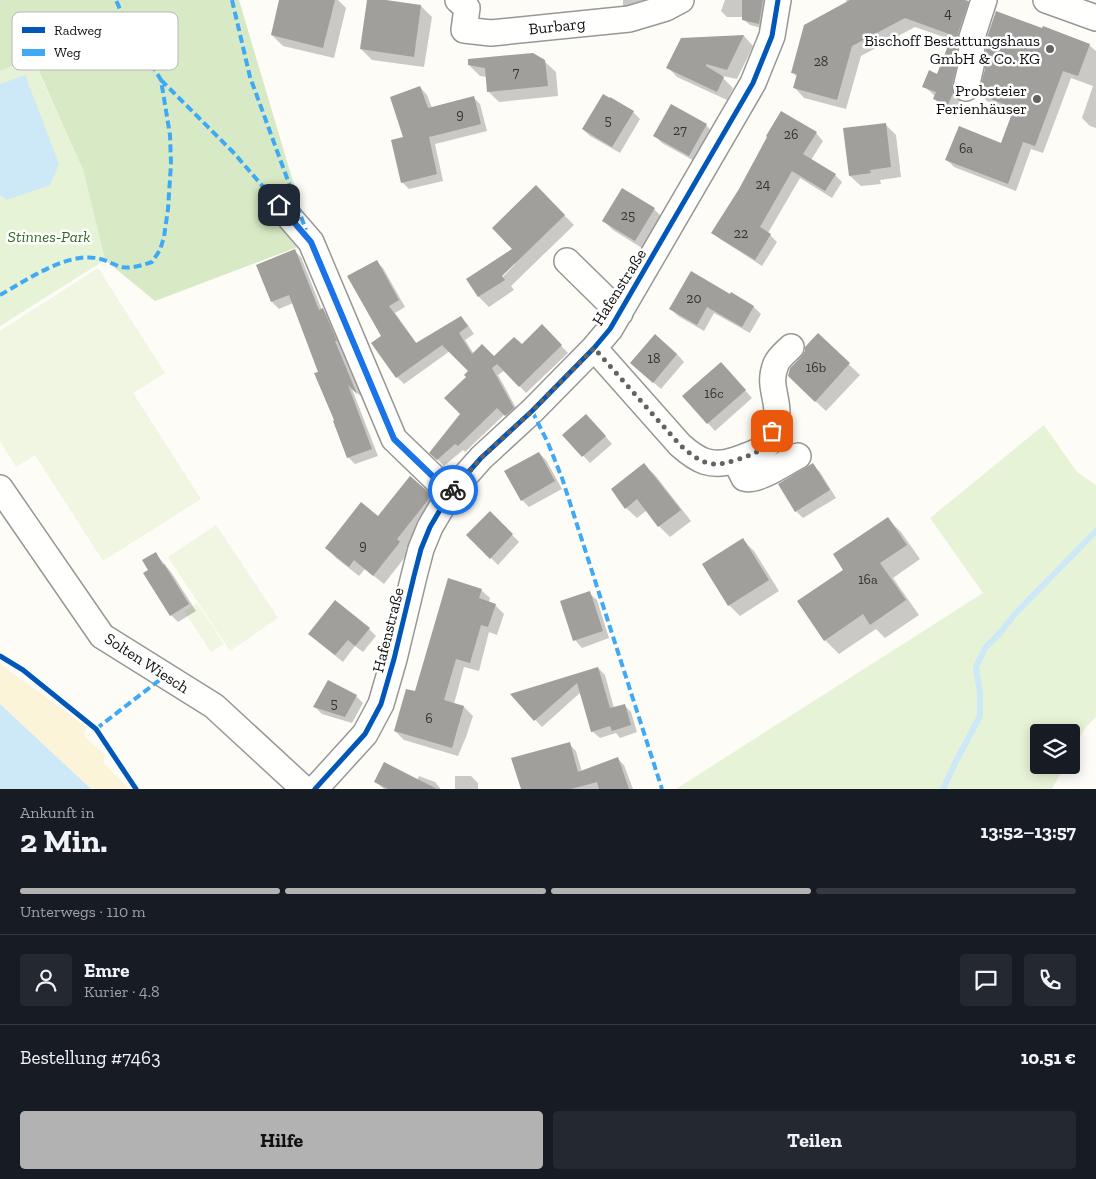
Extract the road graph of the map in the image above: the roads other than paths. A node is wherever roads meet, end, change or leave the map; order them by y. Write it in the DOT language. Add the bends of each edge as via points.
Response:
graph roads {
  1 [pos="458,0"];
  2 [pos="681,0"];
  3 [pos="778,0"];
  4 [pos="984,0"];
  5 [pos="1048,0"];
  6 [pos="1096,18"];
  7 [pos="966,88"];
  8 [pos="279,205"];
  9 [pos="567,261"];
  10 [pos="620,314"];
  11 [pos="791,347"];
  12 [pos="594,348"];
  13 [pos="798,456"];
  14 [pos="735,460"];
  15 [pos="0,488"];
  16 [pos="450,493"];
  17 [pos="304,789"];
  18 [pos="315,789"];
  1 -- 2 [label="street, Burbarg" via="467,8 464,30 491,33 630,19"];
  3 -- 10 [label="street, Hafenstraße" via="772,36 753,83"];
  4 -- 7 [label="street" via="972,37"];
  5 -- 6 [label="street"];
  8 -- 16 [label="street" via="311,242 394,439"];
  9 -- 10 [label="street"];
  10 -- 12 [label="street, Hafenstraße"];
  11 -- 14 [label="street" via="777,362 774,372 772,385 777,413 768,445"];
  12 -- 14 [label="street" via="691,455 714,464"];
  12 -- 16 [label="street, Hafenstraße" via="481,458"];
  13 -- 14 [label="street" via="749,480 744,478"];
  15 -- 17 [label="street, Solten Wiesch" via="102,636 214,706"];
  16 -- 18 [label="street, Hafenstraße" via="421,549 381,704 365,734"];
}
